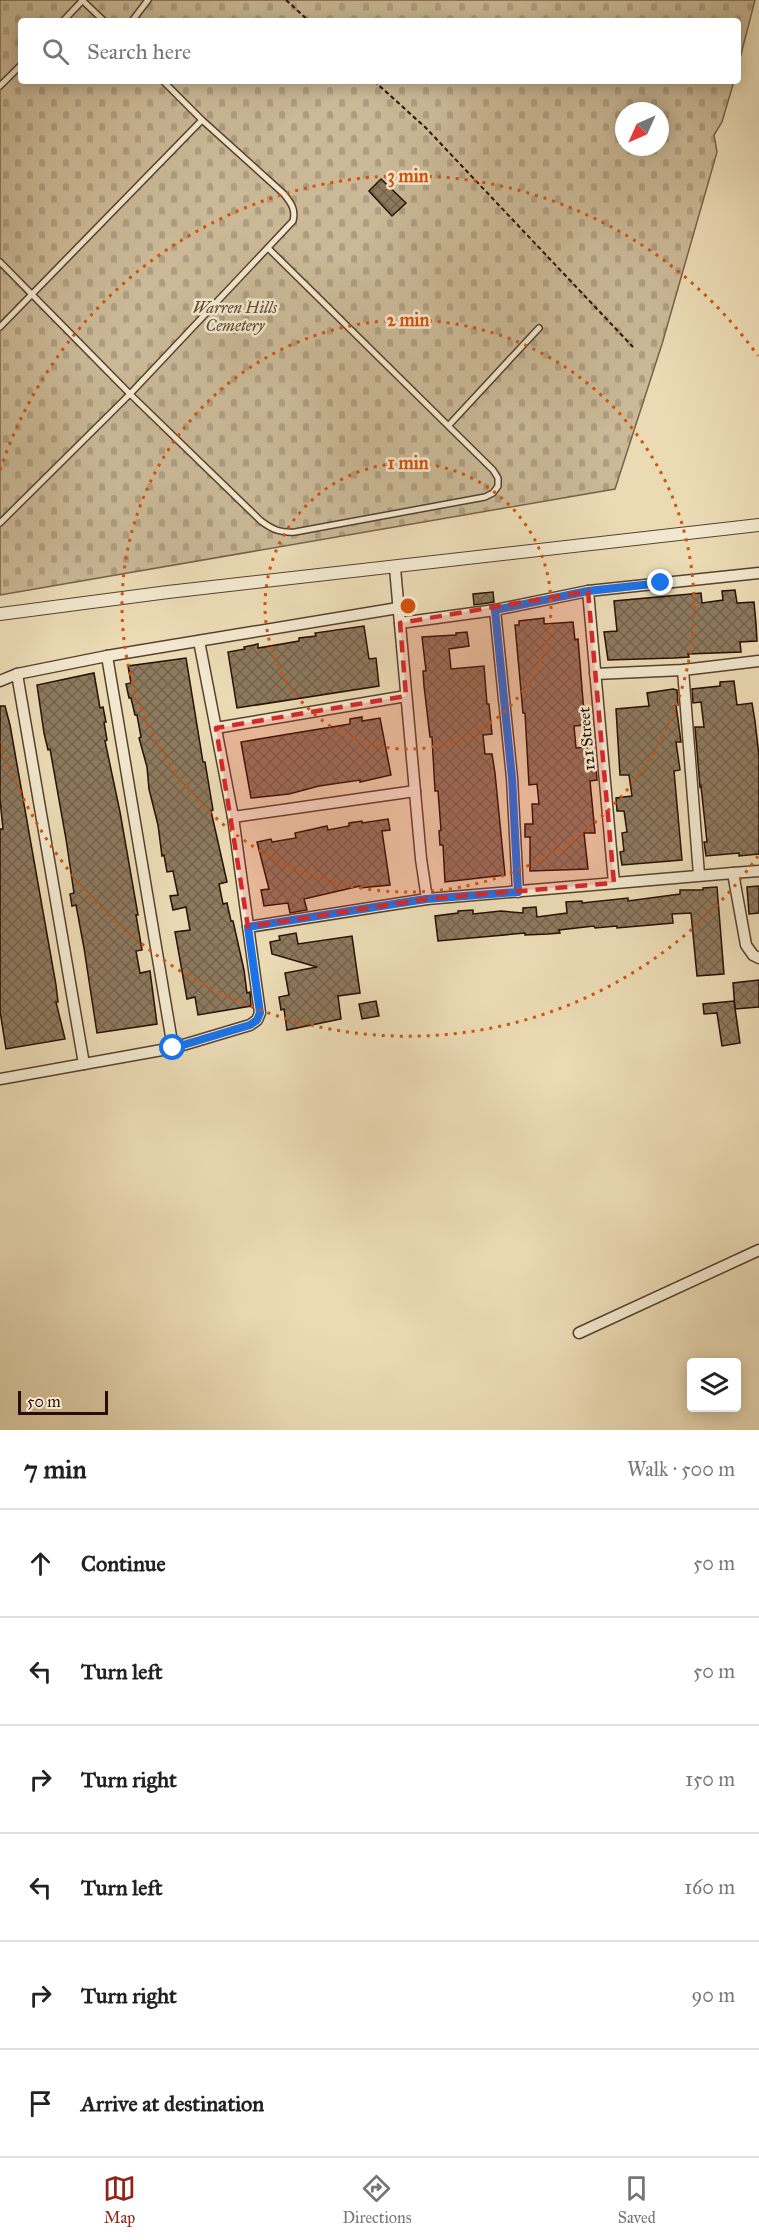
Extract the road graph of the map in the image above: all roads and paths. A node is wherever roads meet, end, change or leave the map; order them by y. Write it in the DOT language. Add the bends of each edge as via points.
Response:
graph roads {
  1 [pos="83,0"];
  2 [pos="148,0"];
  3 [pos="286,0"];
  4 [pos="66,18"];
  5 [pos="101,18"];
  6 [pos="134,18"];
  7 [pos="306,18"];
  8 [pos="18,67"];
  9 [pos="166,84"];
  10 [pos="377,84"];
  11 [pos="0,86"];
  12 [pos="202,120"];
  13 [pos="269,249"];
  14 [pos="0,262"];
  15 [pos="32,293"];
  16 [pos="0,327"];
  17 [pos="539,328"];
  18 [pos="633,347"];
  19 [pos="130,394"];
  20 [pos="449,425"];
  21 [pos="0,523"];
  22 [pos="759,525"];
  23 [pos="395,567"];
  24 [pos="759,573"];
  25 [pos="588,591"];
  26 [pos="398,608"];
  27 [pos="495,610"];
  28 [pos="0,614"];
  29 [pos="400,623"];
  30 [pos="199,641"];
  31 [pos="107,656"];
  32 [pos="759,661"];
  33 [pos="683,670"];
  34 [pos="17,674"];
  35 [pos="595,674"];
  36 [pos="0,681"];
  37 [pos="406,696"];
  38 [pos="216,728"];
  39 [pos="415,791"];
  40 [pos="233,817"];
  41 [pos="759,871"];
  42 [pos="733,873"];
  43 [pos="699,875"];
  44 [pos="614,883"];
  45 [pos="518,892"];
  46 [pos="426,899"];
  47 [pos="248,927"];
  48 [pos="759,958"];
  49 [pos="173,1048"];
  50 [pos="84,1064"];
  51 [pos="0,1079"];
  52 [pos="759,1250"];
  53 [pos="579,1333"];
  1 -- 4 [label="lane"];
  1 -- 5 [label="lane"];
  2 -- 6 [label="lane"];
  3 -- 7 [label="path"];
  8 -- 11 [label="lane"];
  9 -- 12 [label="lane"];
  10 -- 18 [label="path" via="424,127"];
  12 -- 13 [label="lane" via="292,204 294,221"];
  12 -- 15 [label="lane"];
  13 -- 19 [label="lane"];
  13 -- 20 [label="lane"];
  14 -- 15 [label="lane"];
  15 -- 16 [label="lane"];
  15 -- 19 [label="lane"];
  17 -- 20 [label="lane"];
  19 -- 20 [label="lane" via="261,521 282,533 493,493 498,478 493,470"];
  19 -- 21 [label="lane"];
  22 -- 23 [label="street"];
  23 -- 26 [label="street"];
  23 -- 28 [label="street"];
  24 -- 25 [label="street"];
  25 -- 27 [label="street"];
  25 -- 35 [label="street, 121 Street"];
  26 -- 29 [label="street"];
  26 -- 30 [label="street"];
  27 -- 29 [label="street"];
  27 -- 45 [label="street" via="512,778"];
  29 -- 37 [label="street"];
  30 -- 31 [label="street"];
  30 -- 38 [label="street"];
  31 -- 34 [label="street"];
  31 -- 49 [label="street"];
  32 -- 33 [label="street"];
  33 -- 35 [label="street"];
  33 -- 43 [label="street"];
  34 -- 36 [label="street"];
  34 -- 50 [label="street"];
  35 -- 44 [label="street, 121 Street"];
  37 -- 38 [label="street"];
  37 -- 39 [label="street"];
  38 -- 40 [label="street"];
  39 -- 40 [label="street"];
  39 -- 46 [label="street"];
  40 -- 47 [label="street"];
  41 -- 42 [label="street"];
  42 -- 43 [label="street"];
  42 -- 48 [label="street" via="746,945"];
  43 -- 44 [label="street"];
  44 -- 45 [label="street"];
  45 -- 46 [label="street"];
  46 -- 47 [label="street"];
  47 -- 49 [label="street" via="260,1013 257,1020 237,1030"];
  49 -- 50 [label="street"];
  50 -- 51 [label="street"];
  52 -- 53 [label="street"];
}
